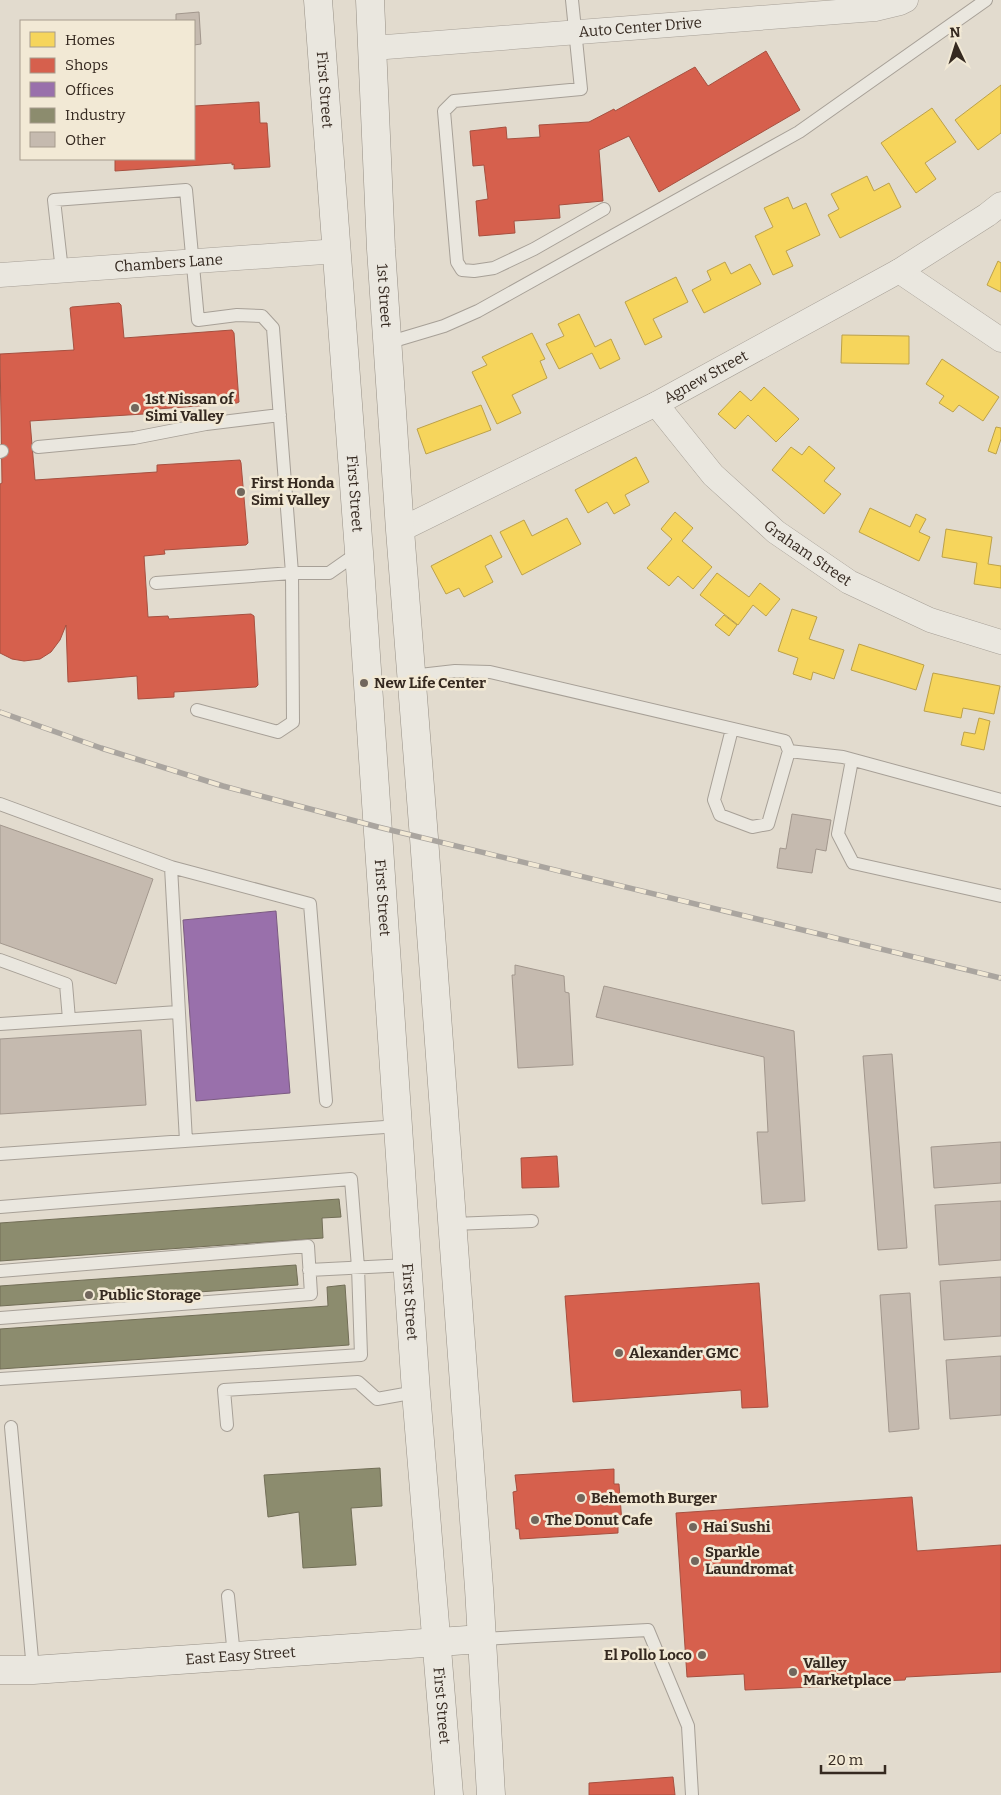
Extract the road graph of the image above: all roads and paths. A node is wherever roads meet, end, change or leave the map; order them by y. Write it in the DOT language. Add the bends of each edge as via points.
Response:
graph roads {
  1 [pos="318,0"];
  2 [pos="370,0"];
  3 [pos="572,0"];
  4 [pos="906,0"];
  5 [pos="986,0"];
  6 [pos="575,32"];
  7 [pos="373,48"];
  8 [pos="1001,204"];
  9 [pos="604,209"];
  10 [pos="381,249"];
  11 [pos="338,252"];
  12 [pos="192,261"];
  13 [pos="62,271"];
  14 [pos="899,271"];
  15 [pos="0,275"];
  16 [pos="1001,340"];
  17 [pos="387,343"];
  18 [pos="656,404"];
  19 [pos="280,415"];
  20 [pos="38,448"];
  21 [pos="400,530"];
  22 [pos="359,552"];
  23 [pos="292,573"];
  24 [pos="156,583"];
  25 [pos="1001,642"];
  26 [pos="411,676"];
  27 [pos="197,710"];
  28 [pos="732,729"];
  29 [pos="789,751"];
  30 [pos="852,760"];
  31 [pos="1001,800"];
  32 [pos="0,804"];
  33 [pos="171,867"];
  34 [pos="1001,896"];
  35 [pos="0,960"];
  36 [pos="178,1012"];
  37 [pos="69,1019"];
  38 [pos="0,1024"];
  39 [pos="326,1101"];
  40 [pos="399,1126"];
  41 [pos="186,1141"];
  42 [pos="0,1154"];
  43 [pos="0,1207"];
  44 [pos="532,1221"];
  45 [pos="452,1224"];
  46 [pos="408,1265"];
  47 [pos="358,1267"];
  48 [pos="309,1270"];
  49 [pos="0,1271"];
  50 [pos="0,1318"];
  51 [pos="0,1380"];
  52 [pos="416,1392"];
  53 [pos="227,1425"];
  54 [pos="12,1427"];
  55 [pos="228,1596"];
  56 [pos="482,1639"];
  57 [pos="436,1643"];
  58 [pos="234,1656"];
  59 [pos="0,1670"];
  60 [pos="33,1670"];
  61 [pos="449,1795"];
  62 [pos="490,1795"];
  63 [pos="692,1795"];
  1 -- 11 [label="main road, First Street"];
  2 -- 7 [label="main road"];
  3 -- 6 [label="lane"];
  4 -- 6 [label="street, Auto Center Drive" via="875,9"];
  5 -- 17 [label="lane" via="799,132 478,311 444,326"];
  6 -- 7 [label="street, Auto Center Drive"];
  6 -- 9 [label="lane" via="581,89 454,101 444,111 457,262 462,270 494,268"];
  7 -- 10 [label="main road"];
  8 -- 14 [label="street, Agnew Street"];
  10 -- 11 [label="main road"];
  10 -- 17 [label="main road, 1st Street"];
  11 -- 12 [label="street, Chambers Lane"];
  11 -- 22 [label="main road, First Street"];
  12 -- 13 [label="street, Chambers Lane"];
  12 -- 13 [label="lane" via="186,190 54,200"];
  12 -- 19 [label="lane" via="198,320 262,316 273,328"];
  13 -- 15 [label="street, Chambers Lane"];
  14 -- 16 [label="street"];
  14 -- 18 [label="street, Agnew Street"];
  17 -- 21 [label="main road"];
  18 -- 21 [label="street, Agnew Street"];
  18 -- 25 [label="street, Graham Street" via="713,475 776,532 849,582 930,620"];
  19 -- 20 [label="lane" via="206,424 134,438"];
  19 -- 23 [label="lane"];
  21 -- 22 [label="main road"];
  21 -- 26 [label="main road"];
  22 -- 23 [label="lane" via="329,573"];
  22 -- 40 [label="main road, First Street"];
  23 -- 24 [label="lane"];
  23 -- 27 [label="lane" via="293,722 278,732"];
  26 -- 28 [label="lane" via="455,671 490,672"];
  26 -- 45 [label="main road"];
  28 -- 29 [label="lane" via="785,741"];
  28 -- 29 [label="lane" via="714,800 720,815 752,826 768,824"];
  29 -- 30 [label="lane"];
  30 -- 31 [label="lane"];
  30 -- 34 [label="lane" via="838,834 853,863"];
  32 -- 33 [label="lane"];
  33 -- 36 [label="lane"];
  33 -- 39 [label="lane" via="310,904"];
  35 -- 37 [label="lane" via="66,984"];
  36 -- 37 [label="lane"];
  36 -- 41 [label="lane"];
  37 -- 38 [label="lane"];
  40 -- 41 [label="lane"];
  40 -- 46 [label="main road, First Street"];
  41 -- 42 [label="lane"];
  43 -- 47 [label="lane" via="350,1179"];
  44 -- 45 [label="lane"];
  45 -- 56 [label="main road"];
  46 -- 47 [label="lane"];
  46 -- 52 [label="main road, First Street"];
  47 -- 48 [label="lane"];
  47 -- 51 [label="lane" via="361,1355"];
  48 -- 49 [label="lane" via="308,1246"];
  48 -- 50 [label="lane" via="311,1294"];
  52 -- 53 [label="lane" via="377,1399 358,1382 224,1390"];
  52 -- 57 [label="main road, First Street"];
  54 -- 60 [label="lane"];
  55 -- 58 [label="lane"];
  56 -- 57 [label="main road, East Easy Street"];
  56 -- 62 [label="main road"];
  56 -- 63 [label="lane" via="648,1630 688,1726"];
  57 -- 58 [label="main road, East Easy Street"];
  57 -- 61 [label="main road, First Street"];
  58 -- 60 [label="main road, East Easy Street"];
  59 -- 60 [label="main road, East Easy Street"];
}
